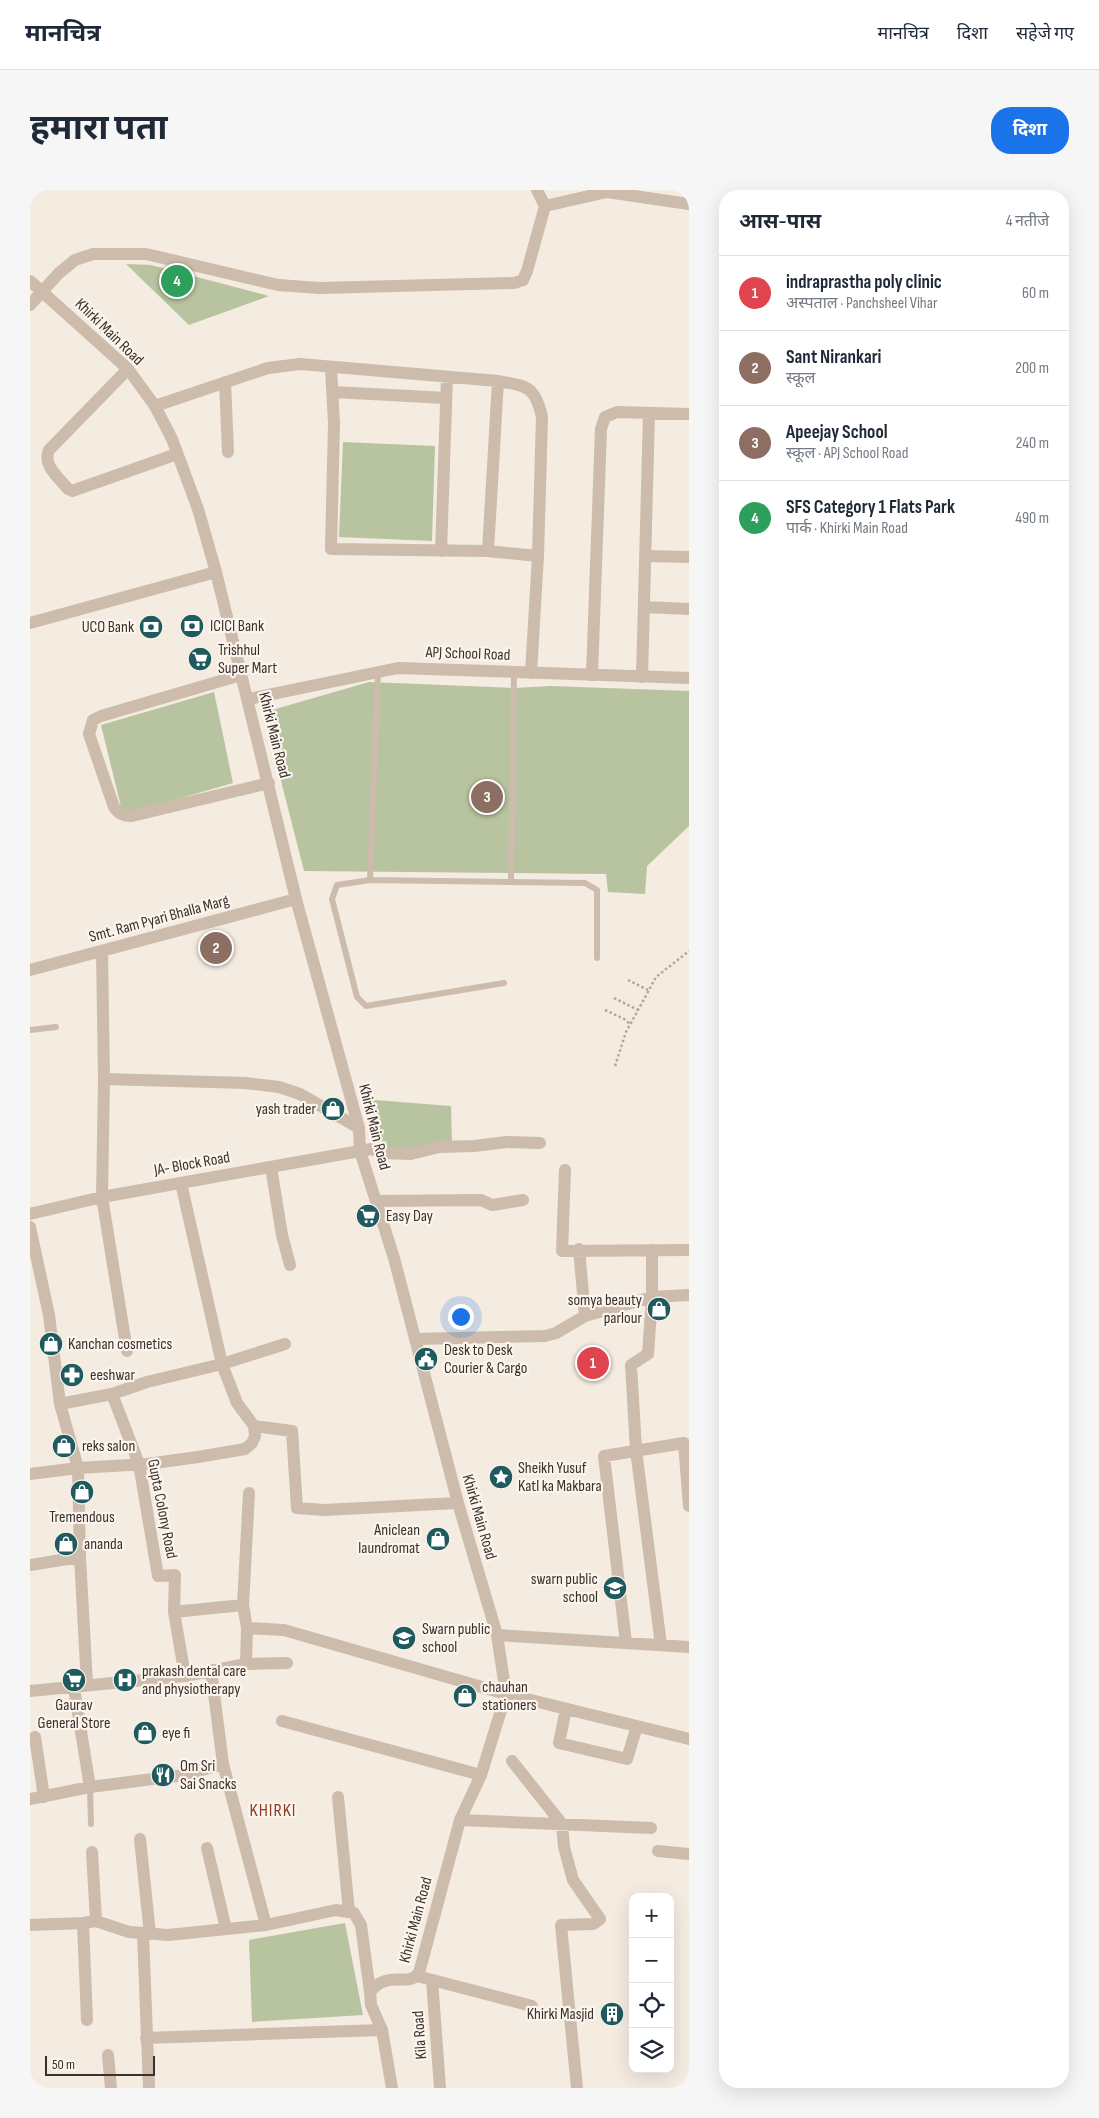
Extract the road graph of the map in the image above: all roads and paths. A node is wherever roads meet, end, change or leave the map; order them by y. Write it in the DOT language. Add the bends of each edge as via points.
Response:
graph roads {
  1 [pos="537,190"];
  2 [pos="607,191"];
  3 [pos="689,204"];
  4 [pos="545,206"];
  5 [pos="30,281"];
  6 [pos="42,292"];
  7 [pos="30,305"];
  8 [pos="331,367"];
  9 [pos="128,369"];
  10 [pos="447,377"];
  11 [pos="498,381"];
  12 [pos="225,382"];
  13 [pos="333,392"];
  14 [pos="446,398"];
  15 [pos="155,406"];
  16 [pos="649,413"];
  17 [pos="689,414"];
  18 [pos="228,452"];
  19 [pos="177,454"];
  20 [pos="441,551"];
  21 [pos="488,551"];
  22 [pos="538,556"];
  23 [pos="645,556"];
  24 [pos="689,557"];
  25 [pos="216,572"];
  26 [pos="644,608"];
  27 [pos="689,609"];
  28 [pos="30,623"];
  29 [pos="378,672"];
  30 [pos="514,672"];
  31 [pos="531,672"];
  32 [pos="592,674"];
  33 [pos="241,675"];
  34 [pos="642,677"];
  35 [pos="689,678"];
  36 [pos="249,699"];
  37 [pos="269,783"];
  38 [pos="370,880"];
  39 [pos="511,882"];
  40 [pos="296,899"];
  41 [pos="102,951"];
  42 [pos="689,951"];
  43 [pos="597,958"];
  44 [pos="30,970"];
  45 [pos="628,980"];
  46 [pos="504,983"];
  47 [pos="648,990"];
  48 [pos="614,998"];
  49 [pos="606,1010"];
  50 [pos="638,1010"];
  51 [pos="630,1024"];
  52 [pos="56,1027"];
  53 [pos="30,1030"];
  54 [pos="615,1066"];
  55 [pos="104,1079"];
  56 [pos="359,1128"];
  57 [pos="540,1143"];
  58 [pos="360,1151"];
  59 [pos="271,1167"];
  60 [pos="565,1170"];
  61 [pos="181,1183"];
  62 [pos="102,1197"];
  63 [pos="523,1200"];
  64 [pos="377,1202"];
  65 [pos="30,1214"];
  66 [pos="30,1227"];
  67 [pos="579,1249"];
  68 [pos="652,1250"];
  69 [pos="689,1250"];
  70 [pos="290,1265"];
  71 [pos="689,1295"];
  72 [pos="652,1297"];
  73 [pos="585,1316"];
  74 [pos="416,1338"];
  75 [pos="285,1344"];
  76 [pos="127,1350"];
  77 [pos="222,1364"];
  78 [pos="112,1394"];
  79 [pos="60,1404"];
  80 [pos="254,1426"];
  81 [pos="636,1450"];
  82 [pos="139,1464"];
  83 [pos="78,1468"];
  84 [pos="30,1474"];
  85 [pos="249,1493"];
  86 [pos="689,1502"];
  87 [pos="458,1503"];
  88 [pos="80,1557"];
  89 [pos="30,1565"];
  90 [pos="243,1605"];
  91 [pos="174,1612"];
  92 [pos="247,1628"];
  93 [pos="496,1635"];
  94 [pos="626,1643"];
  95 [pos="661,1645"];
  96 [pos="689,1647"];
  97 [pos="287,1663"];
  98 [pos="246,1664"];
  99 [pos="211,1670"];
  100 [pos="186,1676"];
  101 [pos="87,1685"];
  102 [pos="74,1688"];
  103 [pos="30,1691"];
  104 [pos="506,1694"];
  105 [pos="566,1709"];
  106 [pos="282,1721"];
  107 [pos="637,1726"];
  108 [pos="35,1737"];
  109 [pos="689,1739"];
  110 [pos="512,1761"];
  111 [pos="223,1764"];
  112 [pos="481,1775"];
  113 [pos="90,1787"];
  114 [pos="44,1797"];
  115 [pos="338,1797"];
  116 [pos="30,1799"];
  117 [pos="460,1820"];
  118 [pos="91,1824"];
  119 [pos="562,1824"];
  120 [pos="651,1828"];
  121 [pos="140,1839"];
  122 [pos="207,1848"];
  123 [pos="658,1851"];
  124 [pos="92,1852"];
  125 [pos="689,1854"];
  126 [pos="349,1912"];
  127 [pos="96,1921"];
  128 [pos="83,1923"];
  129 [pos="30,1925"];
  130 [pos="266,1925"];
  131 [pos="226,1929"];
  132 [pos="147,1934"];
  133 [pos="417,1976"];
  134 [pos="432,1980"];
  135 [pos="370,1992"];
  136 [pos="532,2006"];
  137 [pos="86,2020"];
  138 [pos="382,2030"];
  139 [pos="146,2038"];
  140 [pos="108,2055"];
  141 [pos="111,2088"];
  142 [pos="149,2088"];
  143 [pos="392,2088"];
  144 [pos="440,2088"];
  145 [pos="577,2088"];
  1 -- 4 [label="street"];
  2 -- 3 [label="street"];
  2 -- 4 [label="street"];
  4 -- 6 [label="street" via="527,271 523,280 514,283 319,288 278,285 146,254 93,254 75,260"];
  5 -- 6 [label="street, Khirki Main Road"];
  6 -- 7 [label="street"];
  6 -- 9 [label="street, Khirki Main Road"];
  8 -- 10 [label="street"];
  8 -- 12 [label="street" via="300,364 268,368"];
  8 -- 13 [label="street"];
  9 -- 15 [label="street, Khirki Main Road"];
  9 -- 19 [label="street" via="49,450 47,462 72,491"];
  10 -- 11 [label="street"];
  10 -- 14 [label="street"];
  11 -- 21 [label="street"];
  11 -- 22 [label="street" via="524,385 532,391 538,399 542,416"];
  12 -- 15 [label="street"];
  12 -- 18 [label="street"];
  13 -- 14 [label="street"];
  13 -- 20 [label="street" via="330,549"];
  14 -- 20 [label="street"];
  15 -- 19 [label="street, Khirki Main Road"];
  16 -- 17 [label="street"];
  16 -- 23 [label="street"];
  16 -- 32 [label="street" via="617,412 605,417 601,428"];
  19 -- 25 [label="street, Khirki Main Road" via="198,509"];
  20 -- 21 [label="street"];
  21 -- 22 [label="street"];
  22 -- 31 [label="street"];
  23 -- 24 [label="street"];
  23 -- 26 [label="street"];
  25 -- 28 [label="street"];
  25 -- 33 [label="street, Khirki Main Road"];
  26 -- 27 [label="street"];
  26 -- 34 [label="street"];
  29 -- 30 [label="street, APJ School Road" via="398,668"];
  29 -- 36 [label="street, APJ School Road"];
  29 -- 38 [label="lane"];
  30 -- 31 [label="street, APJ School Road"];
  30 -- 39 [label="lane"];
  31 -- 32 [label="street, APJ School Road"];
  32 -- 34 [label="street, APJ School Road"];
  33 -- 36 [label="street, Khirki Main Road"];
  33 -- 37 [label="street" via="101,716 92,720 89,734 114,807 125,816"];
  34 -- 35 [label="street, APJ School Road"];
  36 -- 37 [label="street, Khirki Main Road"];
  37 -- 40 [label="street, Khirki Main Road"];
  38 -- 39 [label="lane"];
  38 -- 46 [label="lane" via="337,886 332,899 357,997 366,1006"];
  39 -- 43 [label="lane" via="585,883 597,890"];
  40 -- 41 [label="street, Smt. Ram Pyari Bhalla Marg"];
  40 -- 56 [label="street, Khirki Main Road"];
  41 -- 44 [label="street, Smt. Ram Pyari Bhalla Marg"];
  41 -- 55 [label="street"];
  42 -- 47 [label="path" via="656,977"];
  45 -- 47 [label="path"];
  47 -- 50 [label="path"];
  48 -- 50 [label="path"];
  49 -- 51 [label="path"];
  50 -- 51 [label="path"];
  51 -- 54 [label="path"];
  52 -- 53 [label="lane"];
  55 -- 56 [label="street" via="279,1087 300,1094"];
  55 -- 62 [label="street"];
  56 -- 58 [label="street, Khirki Main Road"];
  57 -- 58 [label="street, JA- Block Road" via="439,1147 411,1154 371,1149"];
  58 -- 59 [label="street, JA- Block Road"];
  58 -- 64 [label="street, Khirki Main Road"];
  59 -- 61 [label="street, JA- Block Road"];
  59 -- 70 [label="street"];
  60 -- 67 [label="street" via="562,1251"];
  61 -- 62 [label="street, JA- Block Road"];
  61 -- 77 [label="street"];
  62 -- 65 [label="street, JA- Block Road"];
  62 -- 76 [label="street"];
  63 -- 64 [label="street" via="492,1205 480,1200"];
  64 -- 74 [label="street, Khirki Main Road"];
  66 -- 79 [label="street" via="49,1315"];
  67 -- 68 [label="street"];
  67 -- 73 [label="street"];
  68 -- 69 [label="street"];
  68 -- 72 [label="street"];
  71 -- 72 [label="street"];
  72 -- 73 [label="street"];
  72 -- 81 [label="street" via="648,1354 631,1365"];
  73 -- 74 [label="street" via="545,1336"];
  74 -- 87 [label="street, Khirki Main Road"];
  75 -- 77 [label="street"];
  77 -- 78 [label="street"];
  77 -- 80 [label="street" via="237,1403"];
  78 -- 79 [label="street"];
  78 -- 82 [label="street, Gupta Colony Road"];
  79 -- 83 [label="street"];
  80 -- 82 [label="street" via="255,1436 245,1449"];
  80 -- 87 [label="street" via="292,1430 297,1508 324,1510"];
  81 -- 86 [label="street" via="684,1442"];
  81 -- 94 [label="street" via="604,1456"];
  81 -- 95 [label="street"];
  82 -- 83 [label="street"];
  82 -- 91 [label="street, Gupta Colony Road" via="158,1576 175,1575"];
  83 -- 84 [label="street"];
  83 -- 88 [label="street"];
  85 -- 90 [label="street"];
  87 -- 93 [label="street, Khirki Main Road"];
  88 -- 89 [label="street"];
  88 -- 101 [label="street"];
  90 -- 91 [label="street"];
  90 -- 92 [label="street"];
  91 -- 100 [label="street, Gupta Colony Road"];
  92 -- 98 [label="street"];
  92 -- 104 [label="street" via="284,1630"];
  93 -- 94 [label="street"];
  93 -- 104 [label="street, Khirki Main Road"];
  94 -- 95 [label="street"];
  95 -- 96 [label="street"];
  97 -- 98 [label="street"];
  98 -- 99 [label="street"];
  99 -- 100 [label="street"];
  99 -- 111 [label="street"];
  100 -- 101 [label="street"];
  101 -- 102 [label="street"];
  102 -- 103 [label="street"];
  102 -- 113 [label="street"];
  104 -- 105 [label="street"];
  104 -- 112 [label="street, Khirki Main Road"];
  105 -- 107 [label="street"];
  105 -- 107 [label="street" via="558,1743 627,1758"];
  106 -- 112 [label="street"];
  107 -- 109 [label="street"];
  108 -- 114 [label="street"];
  110 -- 119 [label="street"];
  111 -- 113 [label="street" via="184,1775"];
  111 -- 130 [label="street"];
  112 -- 117 [label="street, Khirki Main Road"];
  113 -- 114 [label="street"];
  113 -- 118 [label="lane"];
  114 -- 116 [label="street"];
  115 -- 126 [label="street"];
  117 -- 119 [label="street"];
  117 -- 133 [label="street, Khirki Main Road"];
  119 -- 120 [label="street"];
  119 -- 145 [label="street" via="573,1880 600,1919 593,1924 561,1925"];
  121 -- 132 [label="street"];
  122 -- 131 [label="street"];
  123 -- 125 [label="street"];
  124 -- 127 [label="street"];
  126 -- 130 [label="street" via="336,1910"];
  126 -- 135 [label="street" via="354,1913 361,1925"];
  127 -- 128 [label="street"];
  127 -- 132 [label="street" via="129,1932"];
  128 -- 129 [label="street"];
  128 -- 137 [label="street"];
  130 -- 131 [label="street"];
  131 -- 132 [label="street"];
  132 -- 139 [label="street"];
  133 -- 134 [label="street"];
  133 -- 135 [label="street, Khirki Main Road" via="384,1980"];
  134 -- 136 [label="street"];
  134 -- 144 [label="street, Kila Road"];
  135 -- 138 [label="street" via="371,2005"];
  138 -- 139 [label="street"];
  138 -- 143 [label="street"];
  139 -- 142 [label="street"];
  140 -- 141 [label="street"];
}
